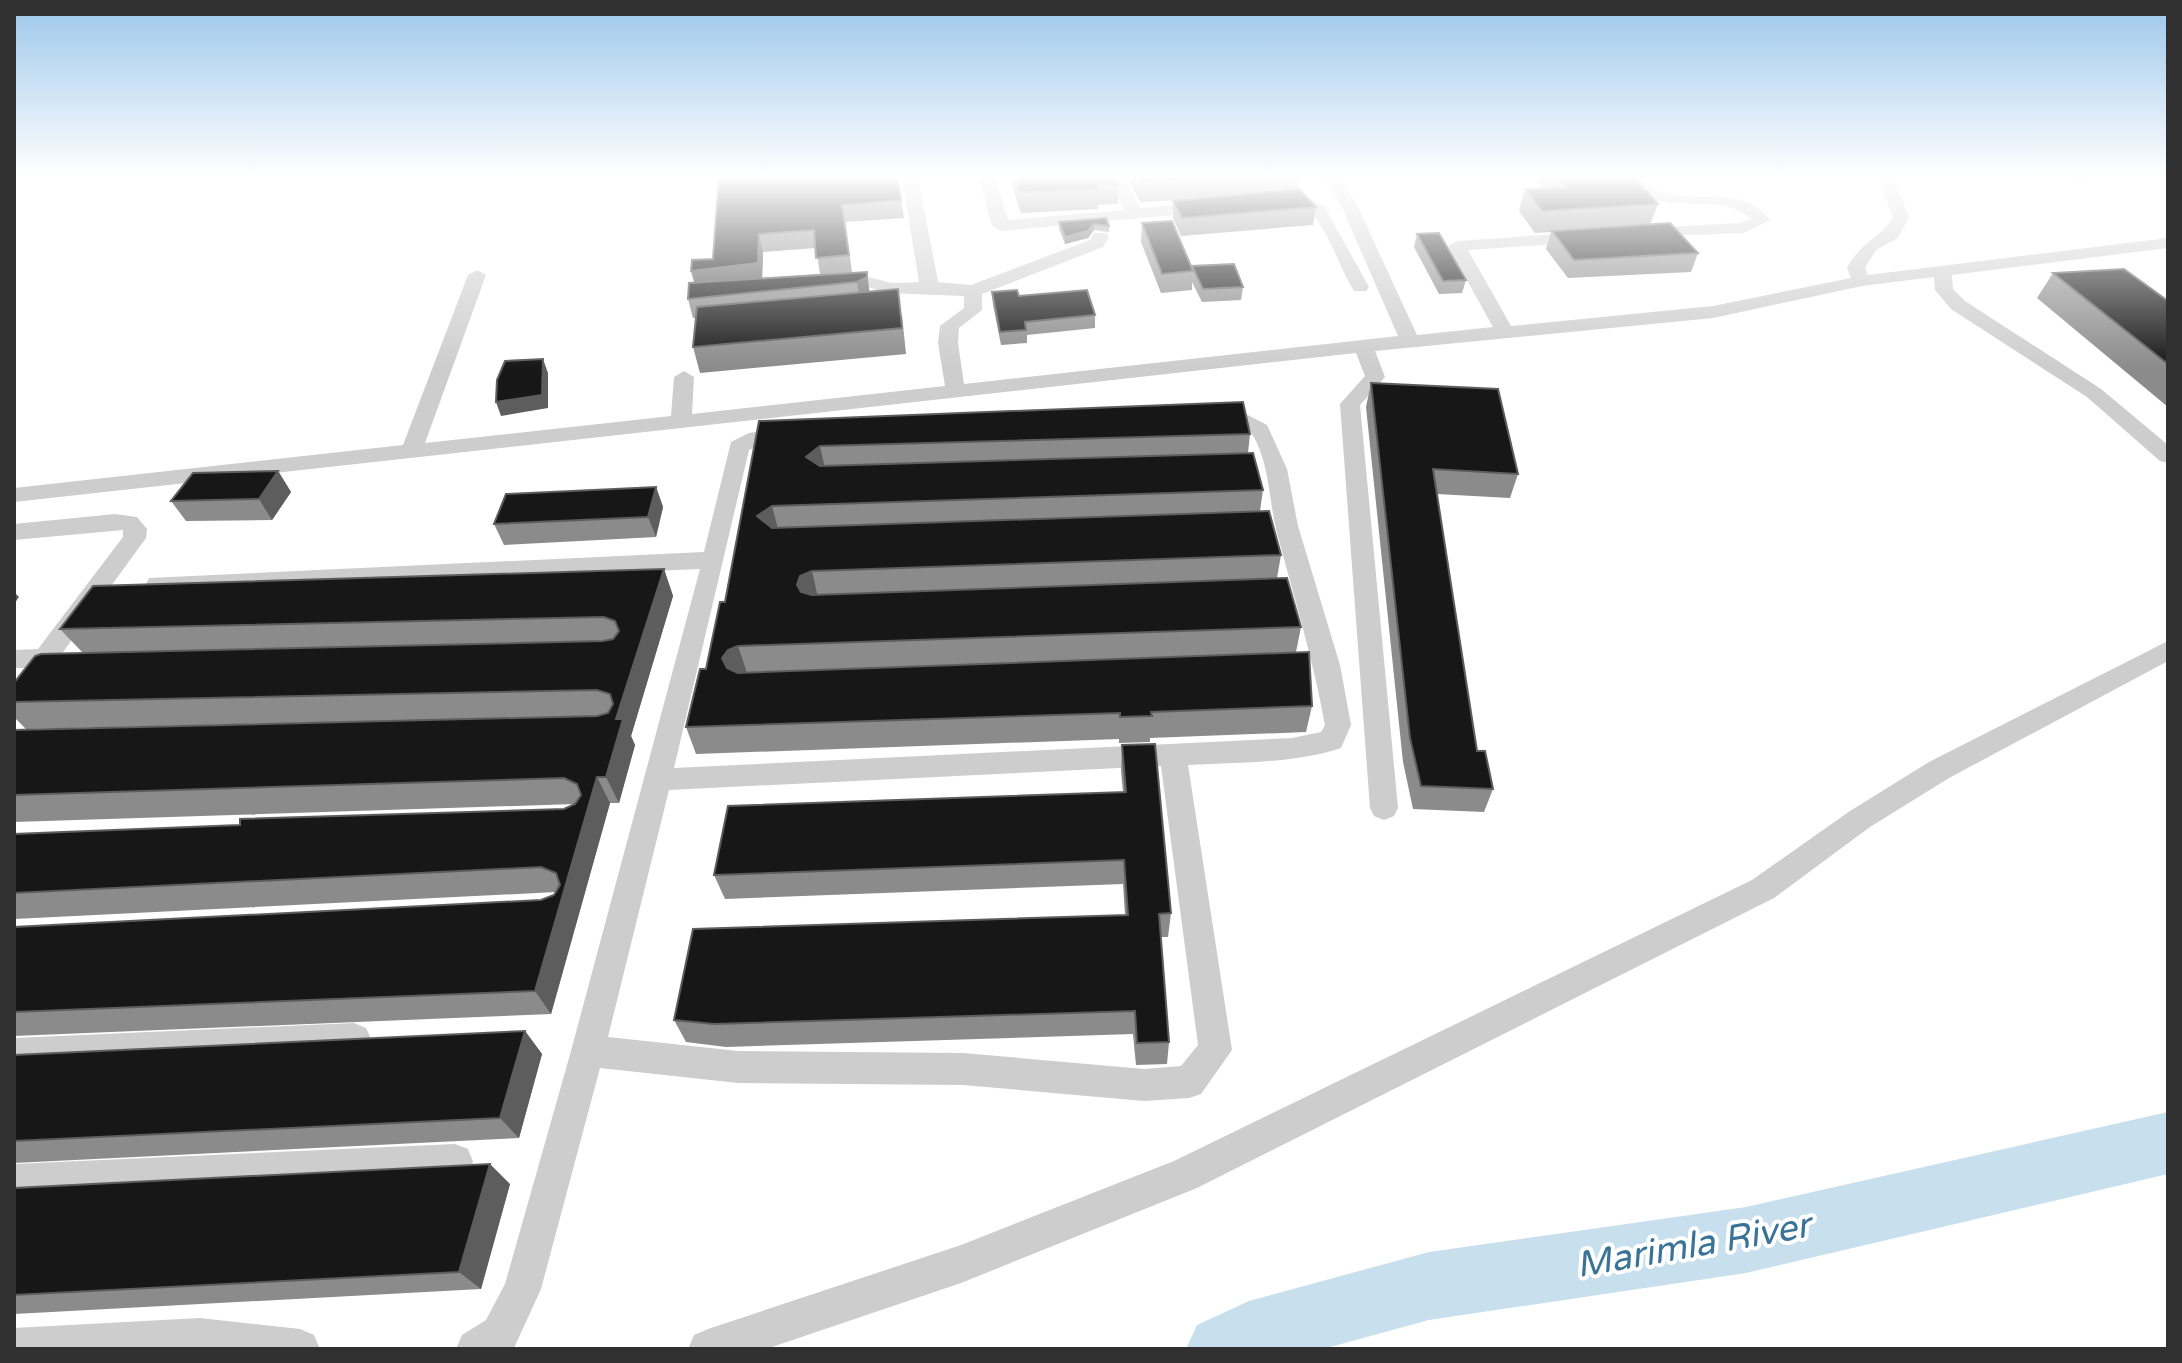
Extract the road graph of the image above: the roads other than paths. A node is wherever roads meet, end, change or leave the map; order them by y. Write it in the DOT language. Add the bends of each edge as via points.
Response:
graph roads {
  1 [pos="923,241"];
  2 [pos="1097,241"];
  3 [pos="1335,241"];
  4 [pos="1365,241"];
  5 [pos="1533,241"];
  6 [pos="1875,241"];
  7 [pos="2168,243"];
  8 [pos="2052,257"];
  9 [pos="1943,271"];
  10 [pos="2070,271"];
  11 [pos="477,275"];
  12 [pos="1862,281"];
  13 [pos="822,284"];
  14 [pos="929,287"];
  15 [pos="1360,287"];
  16 [pos="973,291"];
  17 [pos="1505,331"];
  18 [pos="1410,341"];
  19 [pos="1364,347"];
  20 [pos="684,377"];
  21 [pos="956,394"];
  22 [pos="1192,419"];
  23 [pos="681,423"];
  24 [pos="812,432"];
  25 [pos="412,449"];
  26 [pos="2168,456"];
  27 [pos="1276,469"];
  28 [pos="1245,470"];
  29 [pos="14,495"];
  30 [pos="14,532"];
  31 [pos="714,560"];
  32 [pos="98,587"];
  33 [pos="1307,592"];
  34 [pos="1276,593"];
  35 [pos="2168,650"];
  36 [pos="41,663"];
  37 [pos="1327,665"];
  38 [pos="1296,666"];
  39 [pos="14,700"];
  40 [pos="1173,755"];
  41 [pos="655,780"];
  42 [pos="1384,808"];
  43 [pos="389,1038"];
  44 [pos="588,1051"];
  45 [pos="14,1054"];
  46 [pos="455,1162"];
  47 [pos="14,1182"];
  48 [pos="14,1348"];
  49 [pos="300,1349"];
  50 [pos="476,1349"];
  51 [pos="708,1349"];
  1 -- 14 [label="street"];
  2 -- 16 [label="street"];
  3 -- 15 [label="street"];
  4 -- 18 [label="street"];
  5 -- 17 [label="street" via="1457,246"];
  6 -- 12 [label="street" via="1856,268"];
  7 -- 8 [label="street"];
  8 -- 9 [label="street"];
  8 -- 10 [label="street"];
  9 -- 12 [label="street"];
  9 -- 26 [label="street" via="1944,290 1958,305 2094,393"];
  11 -- 25 [label="street"];
  12 -- 17 [label="street" via="1713,312"];
  13 -- 14 [label="street" via="873,280 882,296"];
  14 -- 16 [label="street"];
  16 -- 21 [label="street" via="973,310 950,326"];
  17 -- 18 [label="street"];
  18 -- 19 [label="street"];
  19 -- 21 [label="street"];
  19 -- 42 [label="street" via="1375,377 1350,404"];
  20 -- 23 [label="street"];
  21 -- 23 [label="street"];
  22 -- 27 [label="street" via="1240,417 1260,429"];
  23 -- 25 [label="street"];
  24 -- 31 [label="street" via="757,438 739,447"];
  25 -- 29 [label="street"];
  27 -- 28 [label="street"];
  27 -- 33 [label="street" via="1279,526"];
  30 -- 32 [label="street" via="129,522 134,538"];
  31 -- 32 [label="street"];
  31 -- 41 [label="street"];
  32 -- 36 [label="street"];
  33 -- 34 [label="street"];
  33 -- 37 [label="street"];
  35 -- 51 [label="street" via="1939,770 1763,889 1184,1175 961,1264"];
  36 -- 39 [label="street"];
  37 -- 38 [label="street"];
  37 -- 40 [label="street" via="1338,725 1331,741 1292,749"];
  40 -- 41 [label="street"];
  40 -- 44 [label="street" via="1215,1050 1189,1082 1144,1085 963,1069 738,1067"];
  41 -- 44 [label="street"];
  43 -- 45 [label="street"];
  44 -- 50 [label="street" via="522,1289 500,1334"];
  46 -- 47 [label="street"];
  48 -- 49 [label="street" via="200,1337"];
}
